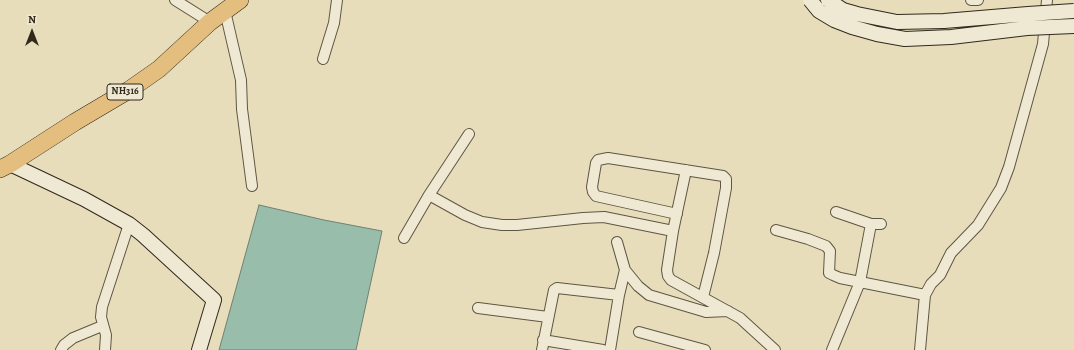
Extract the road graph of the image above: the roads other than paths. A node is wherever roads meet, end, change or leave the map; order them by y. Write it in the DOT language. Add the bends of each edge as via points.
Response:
graph roads {
  1 [pos="175,0"];
  2 [pos="338,0"];
  3 [pos="810,0"];
  4 [pos="828,0"];
  5 [pos="971,0"];
  6 [pos="978,0"];
  7 [pos="1047,0"];
  8 [pos="232,4"];
  9 [pos="1074,11"];
  10 [pos="210,22"];
  11 [pos="1074,26"];
  12 [pos="323,59"];
  13 [pos="469,134"];
  14 [pos="3,165"];
  15 [pos="686,170"];
  16 [pos="252,186"];
  17 [pos="429,195"];
  18 [pos="836,212"];
  19 [pos="677,214"];
  20 [pos="129,224"];
  21 [pos="776,230"];
  22 [pos="673,231"];
  23 [pos="404,238"];
  24 [pos="617,242"];
  25 [pos="625,270"];
  26 [pos="860,282"];
  27 [pos="619,295"];
  28 [pos="925,295"];
  29 [pos="703,298"];
  30 [pos="478,308"];
  31 [pos="728,311"];
  32 [pos="548,317"];
  33 [pos="102,326"];
  34 [pos="639,332"];
  35 [pos="542,345"];
  36 [pos="61,350"];
  37 [pos="105,350"];
  38 [pos="199,350"];
  39 [pos="603,350"];
  40 [pos="610,350"];
  41 [pos="705,350"];
  42 [pos="775,350"];
  43 [pos="832,350"];
  44 [pos="920,350"];
  1 -- 10 [label="street"];
  2 -- 12 [label="street"];
  3 -- 11 [label="main road, bridge" via="820,11 834,20 877,34 905,38"];
  4 -- 9 [label="main road, bridge" via="843,10 897,22"];
  5 -- 6 [label="street"];
  7 -- 28 [label="street" via="1043,44 1001,188 978,224 951,253 940,275"];
  8 -- 10 [label="highway, NH316"];
  8 -- 16 [label="street"];
  10 -- 14 [label="highway, NH316" via="159,68 129,90"];
  13 -- 17 [label="street"];
  14 -- 20 [label="main road" via="84,199"];
  15 -- 19 [label="street"];
  15 -- 19 [label="street" via="608,158 596,163 592,188 596,196"];
  15 -- 29 [label="street" via="723,176 727,183"];
  17 -- 22 [label="street" via="465,215 502,226 604,217"];
  17 -- 23 [label="street"];
  18 -- 26 [label="street" via="876,224"];
  19 -- 22 [label="street"];
  20 -- 33 [label="street" via="102,307"];
  20 -- 38 [label="main road" via="214,300"];
  21 -- 26 [label="street" via="826,246 830,251 829,273"];
  22 -- 29 [label="street" via="668,276"];
  24 -- 25 [label="street"];
  25 -- 27 [label="street"];
  25 -- 31 [label="street" via="649,295 706,312"];
  26 -- 28 [label="street"];
  26 -- 43 [label="street"];
  27 -- 32 [label="street" via="557,288 552,294"];
  27 -- 40 [label="street"];
  28 -- 44 [label="street"];
  29 -- 31 [label="street"];
  30 -- 32 [label="street"];
  31 -- 42 [label="street" via="740,318"];
  32 -- 35 [label="street"];
  33 -- 36 [label="street" via="73,338"];
  33 -- 37 [label="street" via="106,336"];
  34 -- 41 [label="street"];
  35 -- 39 [label="street"];
}
